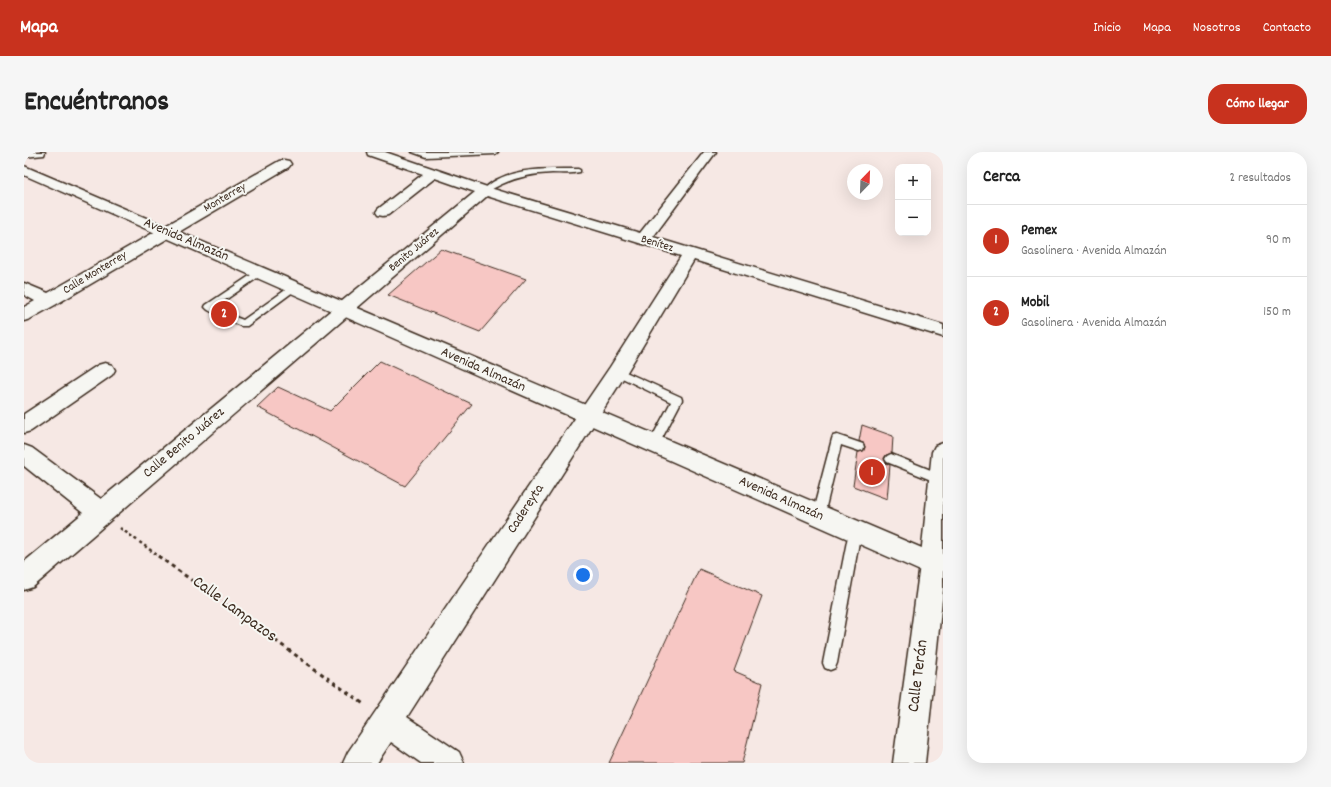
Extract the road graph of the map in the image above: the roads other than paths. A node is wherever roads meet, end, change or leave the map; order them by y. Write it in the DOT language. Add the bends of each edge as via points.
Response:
graph roads {
  1 [pos="39,152"];
  2 [pos="373,152"];
  3 [pos="415,152"];
  4 [pos="495,152"];
  5 [pos="710,152"];
  6 [pos="24,153"];
  7 [pos="284,164"];
  8 [pos="24,170"];
  9 [pos="578,171"];
  10 [pos="432,174"];
  11 [pos="485,191"];
  12 [pos="383,212"];
  13 [pos="166,231"];
  14 [pos="643,240"];
  15 [pos="690,254"];
  16 [pos="260,272"];
  17 [pos="294,287"];
  18 [pos="24,288"];
  19 [pos="49,301"];
  20 [pos="343,309"];
  21 [pos="217,311"];
  22 [pos="24,315"];
  23 [pos="230,318"];
  24 [pos="943,331"];
  25 [pos="105,370"];
  26 [pos="617,372"];
  27 [pos="588,416"];
  28 [pos="24,425"];
  29 [pos="654,443"];
  30 [pos="859,447"];
  31 [pos="943,452"];
  32 [pos="24,454"];
  33 [pos="891,459"];
  34 [pos="940,479"];
  35 [pos="101,513"];
  36 [pos="818,515"];
  37 [pos="855,531"];
  38 [pos="938,567"];
  39 [pos="24,578"];
  40 [pos="830,663"];
  41 [pos="387,721"];
  42 [pos="359,763"];
  43 [pos="448,763"];
  44 [pos="908,763"];
  1 -- 6 [label="street"];
  2 -- 10 [label="street, Benítez"];
  3 -- 4 [label="lane" via="426,155"];
  5 -- 14 [label="street"];
  7 -- 13 [label="street, Monterrey"];
  8 -- 13 [label="street, Avenida Almazán"];
  9 -- 11 [label="lane" via="516,174 499,181"];
  10 -- 11 [label="street, Benítez"];
  10 -- 12 [label="street"];
  11 -- 14 [label="street, Benítez"];
  11 -- 20 [label="street, Benito Juárez"];
  13 -- 16 [label="street, Avenida Almazán"];
  13 -- 19 [label="street, Calle Monterrey"];
  14 -- 15 [label="street, Benítez"];
  15 -- 24 [label="street, Benítez"];
  15 -- 26 [label="street, Cadereyta"];
  16 -- 17 [label="street, Avenida Almazán"];
  16 -- 21 [label="lane" via="209,307"];
  17 -- 20 [label="street, Avenida Almazán"];
  17 -- 23 [label="lane" via="244,324"];
  18 -- 19 [label="street"];
  19 -- 22 [label="street, Calle Monterrey"];
  20 -- 27 [label="street, Avenida Almazán"];
  20 -- 35 [label="street, Calle Benito Juárez"];
  25 -- 28 [label="street"];
  26 -- 27 [label="street, Cadereyta"];
  26 -- 29 [label="lane" via="677,400"];
  27 -- 29 [label="street, Avenida Almazán"];
  27 -- 41 [label="street, Cadereyta"];
  29 -- 36 [label="street, Avenida Almazán"];
  30 -- 36 [label="lane" via="837,439"];
  31 -- 34 [label="street, Calle Terán"];
  32 -- 35 [label="street"];
  33 -- 34 [label="lane"];
  34 -- 38 [label="street, Calle Terán"];
  35 -- 39 [label="street, Calle Benito Juárez"];
  36 -- 37 [label="street, Avenida Almazán"];
  37 -- 38 [label="street, Avenida Almazán"];
  37 -- 40 [label="lane"];
  38 -- 44 [label="street, Calle Terán"];
  41 -- 42 [label="street, Cadereyta"];
  41 -- 43 [label="street"];
}
